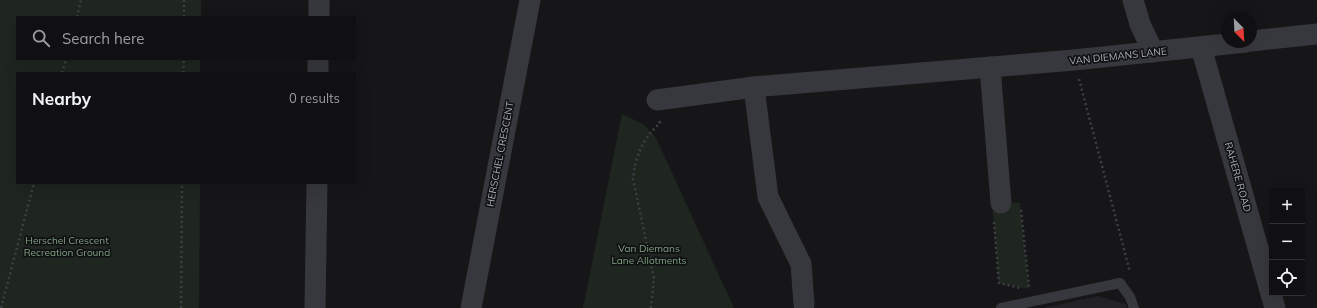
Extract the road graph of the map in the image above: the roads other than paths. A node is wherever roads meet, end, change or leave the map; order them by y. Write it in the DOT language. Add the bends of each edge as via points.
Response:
graph roads {
  1 [pos="319,0"];
  2 [pos="530,0"];
  3 [pos="1133,0"];
  4 [pos="319,16"];
  5 [pos="1317,34"];
  6 [pos="1257,40"];
  7 [pos="1221,45"];
  8 [pos="1201,47"];
  9 [pos="1153,52"];
  10 [pos="318,60"];
  11 [pos="990,68"];
  12 [pos="318,72"];
  13 [pos="754,87"];
  14 [pos="657,100"];
  15 [pos="317,184"];
  16 [pos="1001,202"];
  17 [pos="804,304"];
  18 [pos="315,308"];
  19 [pos="471,308"];
  20 [pos="1001,308"];
  21 [pos="1134,308"];
  22 [pos="1275,308"];
  1 -- 4 [label="street"];
  2 -- 19 [label="street, HERSCHEL CRESCENT"];
  3 -- 9 [label="street" via="1140,24"];
  5 -- 6 [label="street"];
  7 -- 8 [label="street, VAN DIEMANS LANE"];
  8 -- 9 [label="street, VAN DIEMANS LANE"];
  8 -- 22 [label="street, RAHERE ROAD"];
  9 -- 11 [label="street, VAN DIEMANS LANE"];
  10 -- 12 [label="street"];
  11 -- 13 [label="street, VAN DIEMANS LANE"];
  11 -- 16 [label="street"];
  13 -- 14 [label="street, VAN DIEMANS LANE"];
  13 -- 17 [label="street" via="768,197 801,264"];
  15 -- 18 [label="street"];
  20 -- 21 [label="lane" via="1120,282"];
}
